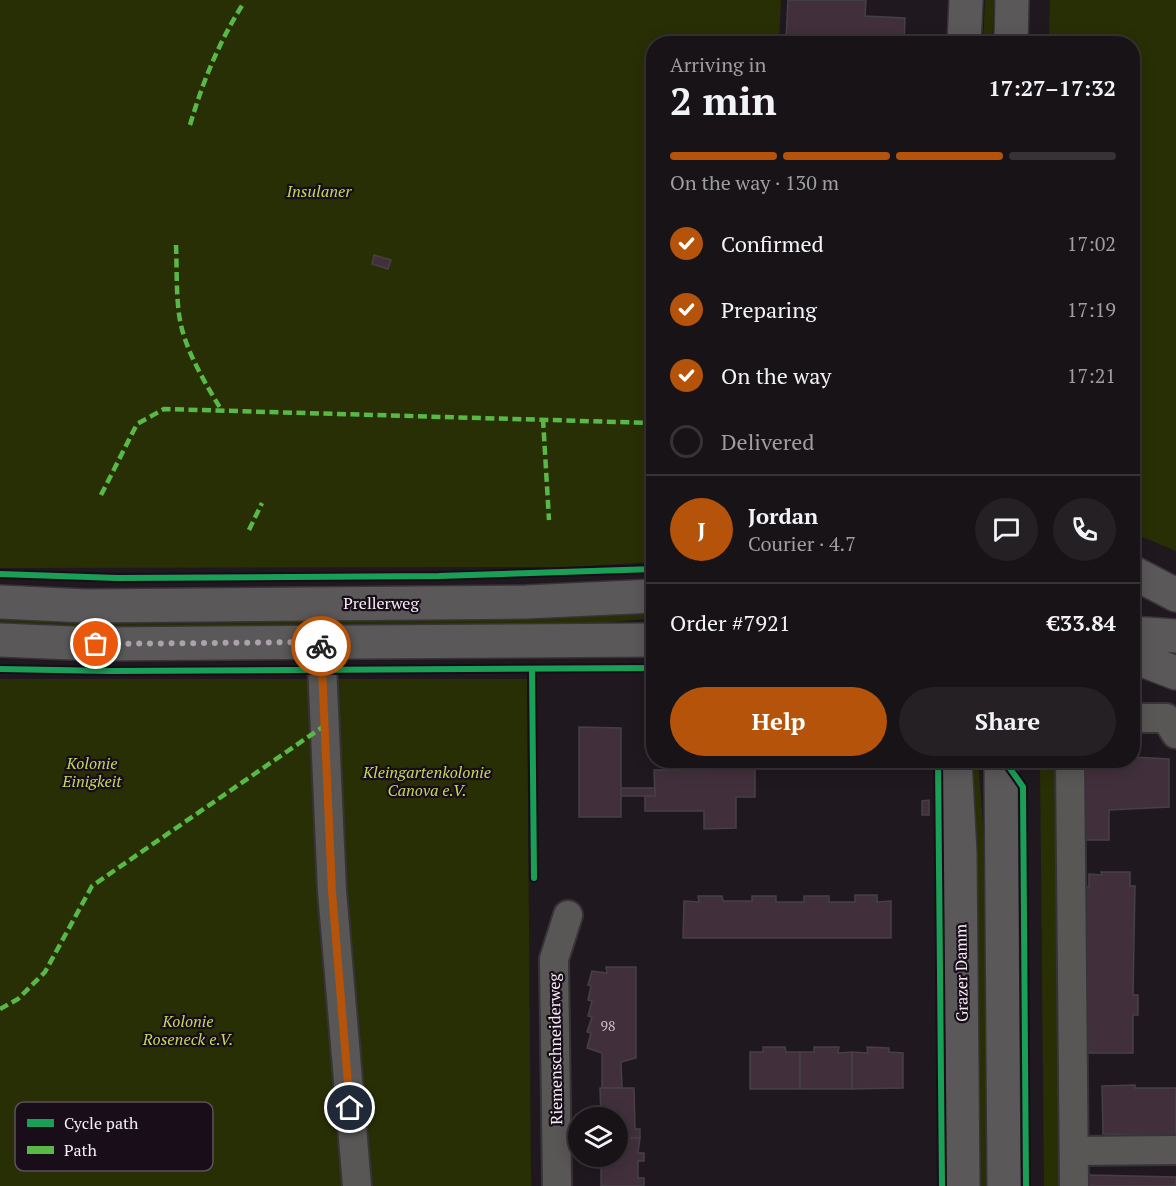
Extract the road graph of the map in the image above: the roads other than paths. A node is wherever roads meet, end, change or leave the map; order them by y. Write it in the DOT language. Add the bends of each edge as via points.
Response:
graph roads {
  1 [pos="966,0"];
  2 [pos="1012,0"];
  3 [pos="964,36"];
  4 [pos="1011,36"];
  5 [pos="1140,576"];
  6 [pos="1176,595"];
  7 [pos="646,596"];
  8 [pos="0,602"];
  9 [pos="1140,634"];
  10 [pos="1176,636"];
  11 [pos="0,640"];
  12 [pos="646,640"];
  13 [pos="321,642"];
  14 [pos="1140,659"];
  15 [pos="1176,673"];
  16 [pos="1140,718"];
  17 [pos="1176,734"];
  18 [pos="955,768"];
  19 [pos="1000,768"];
  20 [pos="1070,768"];
  21 [pos="568,915"];
  22 [pos="1176,1150"];
  23 [pos="1074,1151"];
  24 [pos="357,1186"];
  25 [pos="557,1186"];
  26 [pos="963,1186"];
  27 [pos="1004,1186"];
  28 [pos="1074,1186"];
  1 -- 3 [label="main road"];
  2 -- 4 [label="main road"];
  5 -- 6 [label="main road"];
  7 -- 8 [label="main road, Prellerweg" via="514,602 86,606"];
  9 -- 10 [label="main road"];
  11 -- 13 [label="main road" via="86,644"];
  12 -- 13 [label="main road"];
  13 -- 24 [label="street" via="332,891"];
  14 -- 15 [label="main road"];
  16 -- 17 [label="street" via="1166,718"];
  18 -- 26 [label="main road, Grazer Damm" via="960,844"];
  19 -- 27 [label="main road"];
  20 -- 23 [label="street"];
  21 -- 25 [label="street, Riemenschneiderweg" via="554,959"];
  22 -- 23 [label="street"];
  23 -- 28 [label="street"];
}
